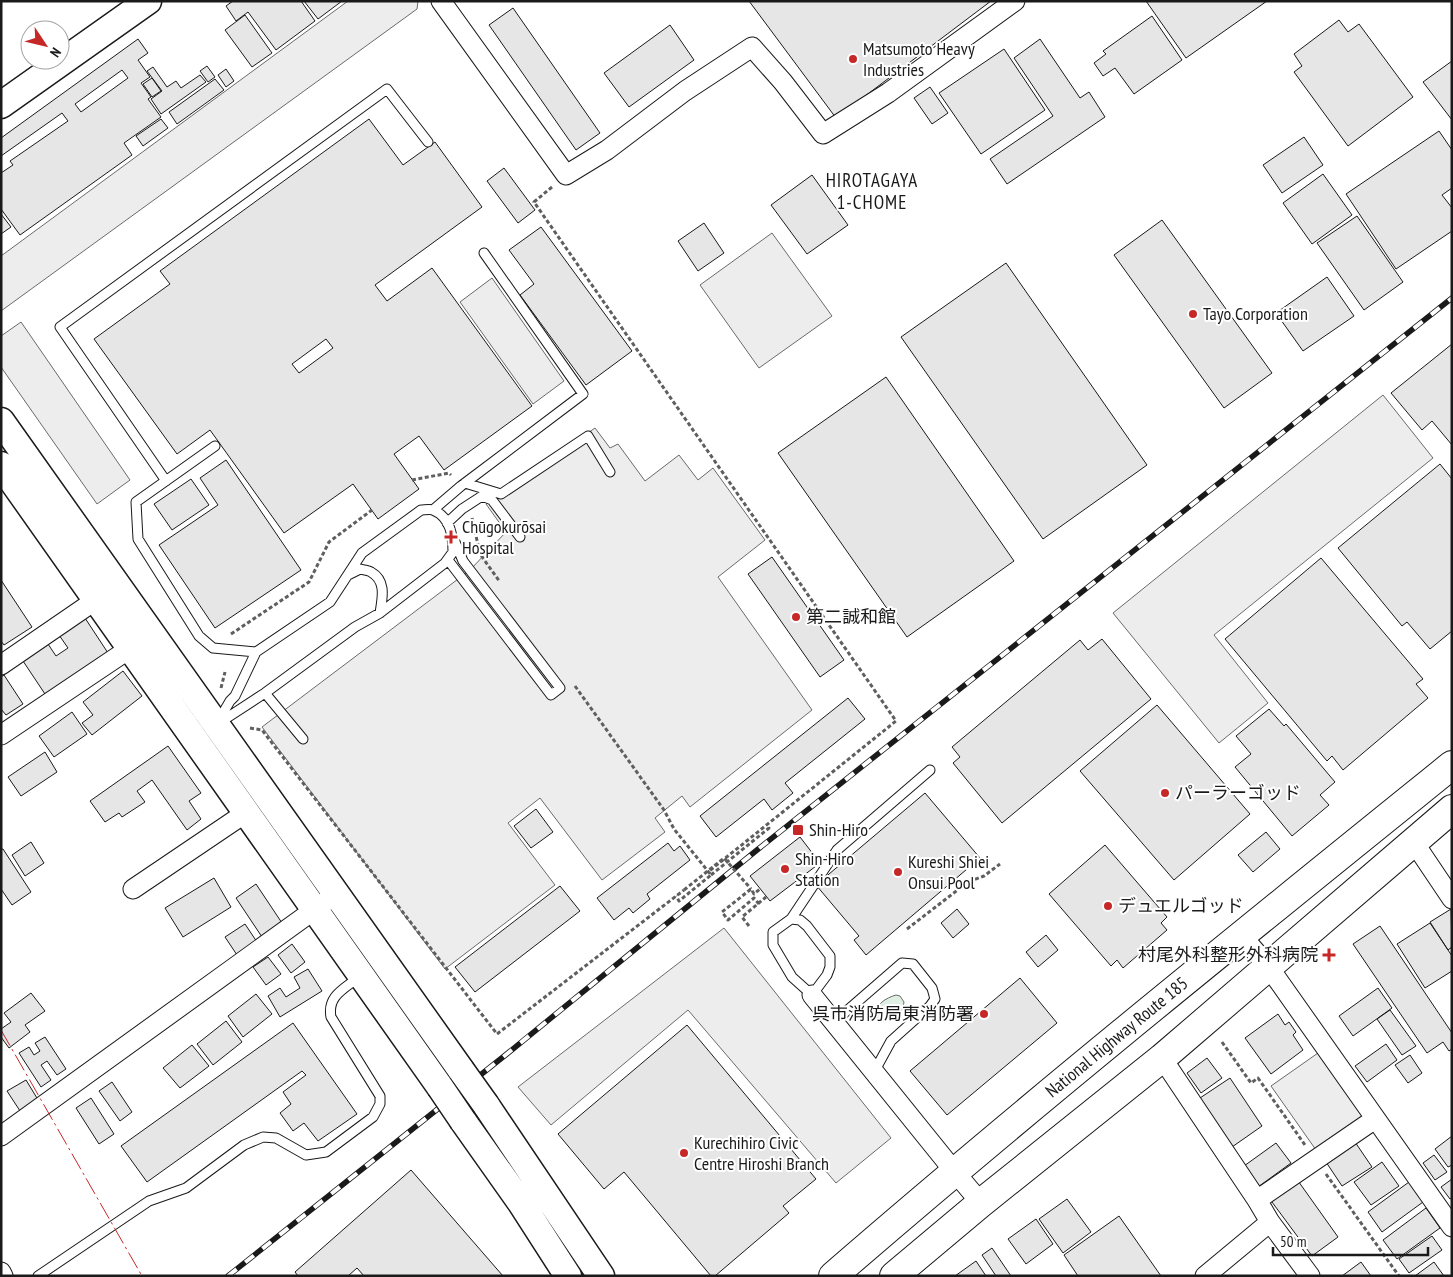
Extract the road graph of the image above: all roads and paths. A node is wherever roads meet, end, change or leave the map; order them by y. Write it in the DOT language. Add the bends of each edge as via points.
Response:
graph roads {
  1 [pos="148,1"];
  2 [pos="442,1"];
  3 [pos="1015,1"];
  4 [pos="1,105"];
  5 [pos="428,142"];
  6 [pos="566,175"];
  7 [pos="484,253"];
  8 [pos="1,421"];
  9 [pos="215,446"];
  10 [pos="1,465"];
  11 [pos="610,472"];
  12 [pos="412,480"];
  13 [pos="166,481"];
  14 [pos="463,484"];
  15 [pos="470,504"];
  16 [pos="372,510"];
  17 [pos="433,510"];
  18 [pos="448,523"];
  19 [pos="520,537"];
  20 [pos="453,538"];
  21 [pos="448,560"];
  22 [pos="348,575"];
  23 [pos="503,586"];
  24 [pos="107,592"];
  25 [pos="380,613"];
  26 [pos="230,634"];
  27 [pos="142,641"];
  28 [pos="256,652"];
  29 [pos="1,665"];
  30 [pos="225,672"];
  31 [pos="572,682"];
  32 [pos="221,688"];
  33 [pos="265,693"];
  34 [pos="250,728"];
  35 [pos="206,732"];
  36 [pos="1,735"];
  37 [pos="303,739"];
  38 [pos="1452,766"];
  39 [pos="930,770"];
  40 [pos="1452,809"];
  41 [pos="246,812"];
  42 [pos="767,825"];
  43 [pos="1413,841"];
  44 [pos="728,862"];
  45 [pos="1000,864"];
  46 [pos="710,874"];
  47 [pos="133,889"];
  48 [pos="751,889"];
  49 [pos="760,889"];
  50 [pos="336,894"];
  51 [pos="676,896"];
  52 [pos="766,897"];
  53 [pos="1452,899"];
  54 [pos="759,904"];
  55 [pos="315,909"];
  56 [pos="791,919"];
  57 [pos="749,926"];
  58 [pos="907,929"];
  59 [pos="1241,935"];
  60 [pos="1268,966"];
  61 [pos="362,976"];
  62 [pos="812,995"];
  63 [pos="834,1022"];
  64 [pos="1162,1058"];
  65 [pos="874,1072"];
  66 [pos="1375,1119"];
  67 [pos="1,1136"];
  68 [pos="954,1171"];
  69 [pos="1257,1200"];
  70 [pos="981,1203"];
  71 [pos="1270,1222"];
  72 [pos="1452,1227"];
  73 [pos="1,1272"];
  74 [pos="3,1276"];
  75 [pos="38,1276"];
  76 [pos="568,1276"];
  77 [pos="601,1276"];
  78 [pos="833,1276"];
  79 [pos="894,1276"];
  80 [pos="1205,1276"];
  81 [pos="1310,1276"];
  1 -- 4 [label="street"];
  2 -- 6 [label="street"];
  3 -- 6 [label="street" via="888,93 823,134 752,47"];
  5 -- 13 [label="lane" via="387,88 60,327"];
  6 -- 42 [label="path" via="534,202 896,721"];
  7 -- 14 [label="lane" via="583,394"];
  8 -- 24 [label="street"];
  9 -- 13 [label="lane"];
  10 -- 24 [label="street"];
  11 -- 14 [label="lane" via="588,436 501,494"];
  12 -- 14 [label="path" via="450,473"];
  13 -- 28 [label="lane" via="136,502 138,539 199,636 214,648"];
  14 -- 17 [label="lane"];
  15 -- 18 [label="lane"];
  15 -- 19 [label="lane" via="482,496 492,500"];
  15 -- 23 [label="path" via="480,554"];
  16 -- 26 [label="path" via="329,542 309,582"];
  17 -- 18 [label="lane"];
  17 -- 22 [label="lane" via="421,510 362,553"];
  18 -- 20 [label="lane"];
  20 -- 21 [label="lane" via="453,552"];
  20 -- 21 [label="lane" via="463,561 560,688 551,695"];
  21 -- 25 [label="lane"];
  22 -- 25 [label="lane" via="360,569 371,572 380,581 383,593"];
  22 -- 28 [label="lane" via="330,602"];
  24 -- 27 [label="street"];
  24 -- 29 [label="street"];
  25 -- 33 [label="lane" via="355,627"];
  27 -- 35 [label="street"];
  27 -- 36 [label="street"];
  28 -- 35 [label="lane" via="235,696"];
  30 -- 32 [label="path"];
  31 -- 46 [label="path" via="664,810 674,829"];
  33 -- 35 [label="lane"];
  33 -- 37 [label="lane"];
  34 -- 51 [label="path" via="262,730 497,1034"];
  35 -- 41 [label="street"];
  35 -- 50 [label="street"];
  38 -- 59 [label="highway, National Highway Route 185"];
  39 -- 56 [label="lane" via="837,850"];
  40 -- 43 [label="highway"];
  41 -- 47 [label="street"];
  41 -- 55 [label="street"];
  42 -- 44 [label="path" via="769,828 765,832"];
  42 -- 46 [label="path"];
  43 -- 53 [label="street"];
  43 -- 60 [label="highway"];
  44 -- 46 [label="path"];
  44 -- 48 [label="path, bridge"];
  44 -- 51 [label="path, bridge" via="724,858"];
  45 -- 58 [label="path" via="984,876 968,882"];
  46 -- 51 [label="path" via="679,901"];
  48 -- 49 [label="path" via="754,894"];
  48 -- 54 [label="path" via="722,912 728,920 754,898"];
  50 -- 55 [label="street"];
  50 -- 77 [label="street, bridge" via="486,1105"];
  52 -- 54 [label="path"];
  54 -- 57 [label="path" via="742,917"];
  55 -- 61 [label="street"];
  55 -- 67 [label="street"];
  56 -- 62 [label="lane" via="773,932 773,945 792,977"];
  56 -- 62 [label="lane" via="800,920 807,926 830,956 828,975"];
  59 -- 60 [label="street"];
  59 -- 68 [label="highway, National Highway Route 185"];
  60 -- 64 [label="highway"];
  60 -- 66 [label="street"];
  61 -- 75 [label="lane" via="336,995 329,1007 331,1017 380,1096 380,1104 373,1117 326,1152 306,1155 276,1138 263,1137 244,1145 186,1188 148,1201"];
  61 -- 76 [label="street, bridge" via="521,1203"];
  62 -- 63 [label="street"];
  63 -- 65 [label="street"];
  63 -- 65 [label="lane" via="902,963 913,964 932,988 935,999 891,1041"];
  64 -- 69 [label="street"];
  64 -- 70 [label="highway"];
  65 -- 68 [label="street"];
  66 -- 69 [label="street"];
  66 -- 72 [label="street"];
  68 -- 70 [label="street"];
  68 -- 78 [label="highway, National Highway Route 185"];
  69 -- 71 [label="street"];
  70 -- 79 [label="highway"];
  71 -- 80 [label="street"];
  71 -- 81 [label="street"];
  73 -- 74 [label="street"];
}
